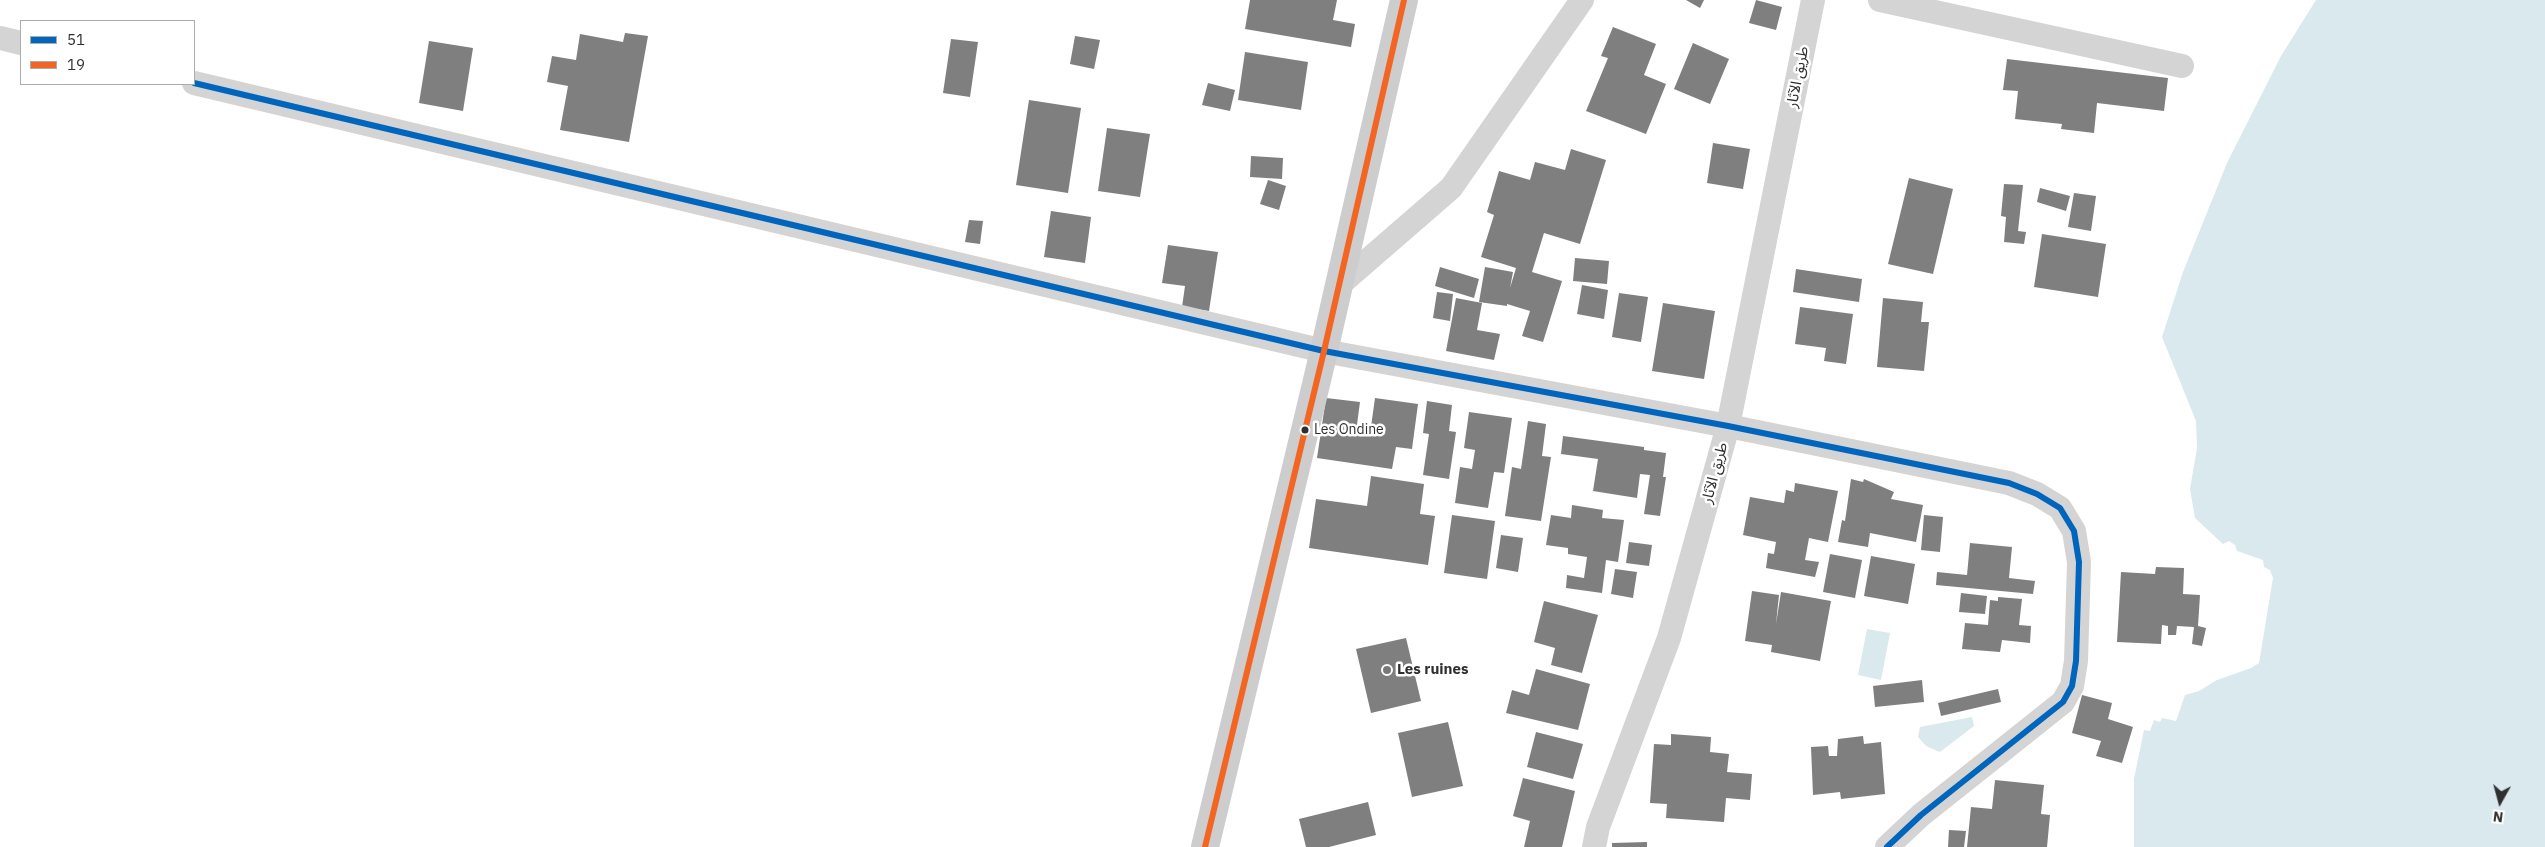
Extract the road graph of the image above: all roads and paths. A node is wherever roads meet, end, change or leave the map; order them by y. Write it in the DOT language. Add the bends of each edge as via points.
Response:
graph roads {
  1 [pos="1404,0"];
  2 [pos="1582,0"];
  3 [pos="1814,0"];
  4 [pos="1880,0"];
  5 [pos="0,38"];
  6 [pos="20,43"];
  7 [pos="2182,66"];
  8 [pos="195,83"];
  9 [pos="1338,286"];
  10 [pos="1324,352"];
  11 [pos="1728,426"];
  12 [pos="1205,847"];
  13 [pos="1594,847"];
  14 [pos="1887,847"];
  1 -- 9 [label="main road"];
  2 -- 9 [label="street" via="1451,188"];
  3 -- 11 [label="street, طريق الآثار"];
  4 -- 7 [label="street"];
  5 -- 6 [label="street"];
  8 -- 10 [label="street"];
  9 -- 10 [label="main road"];
  10 -- 11 [label="street"];
  10 -- 12 [label="main road"];
  11 -- 13 [label="street, طريق الآثار" via="1669,638 1598,827"];
  11 -- 14 [label="street" via="2009,483 2060,508 2074,531 2079,562 2076,661 2072,686 2063,702 1921,814"];
}
